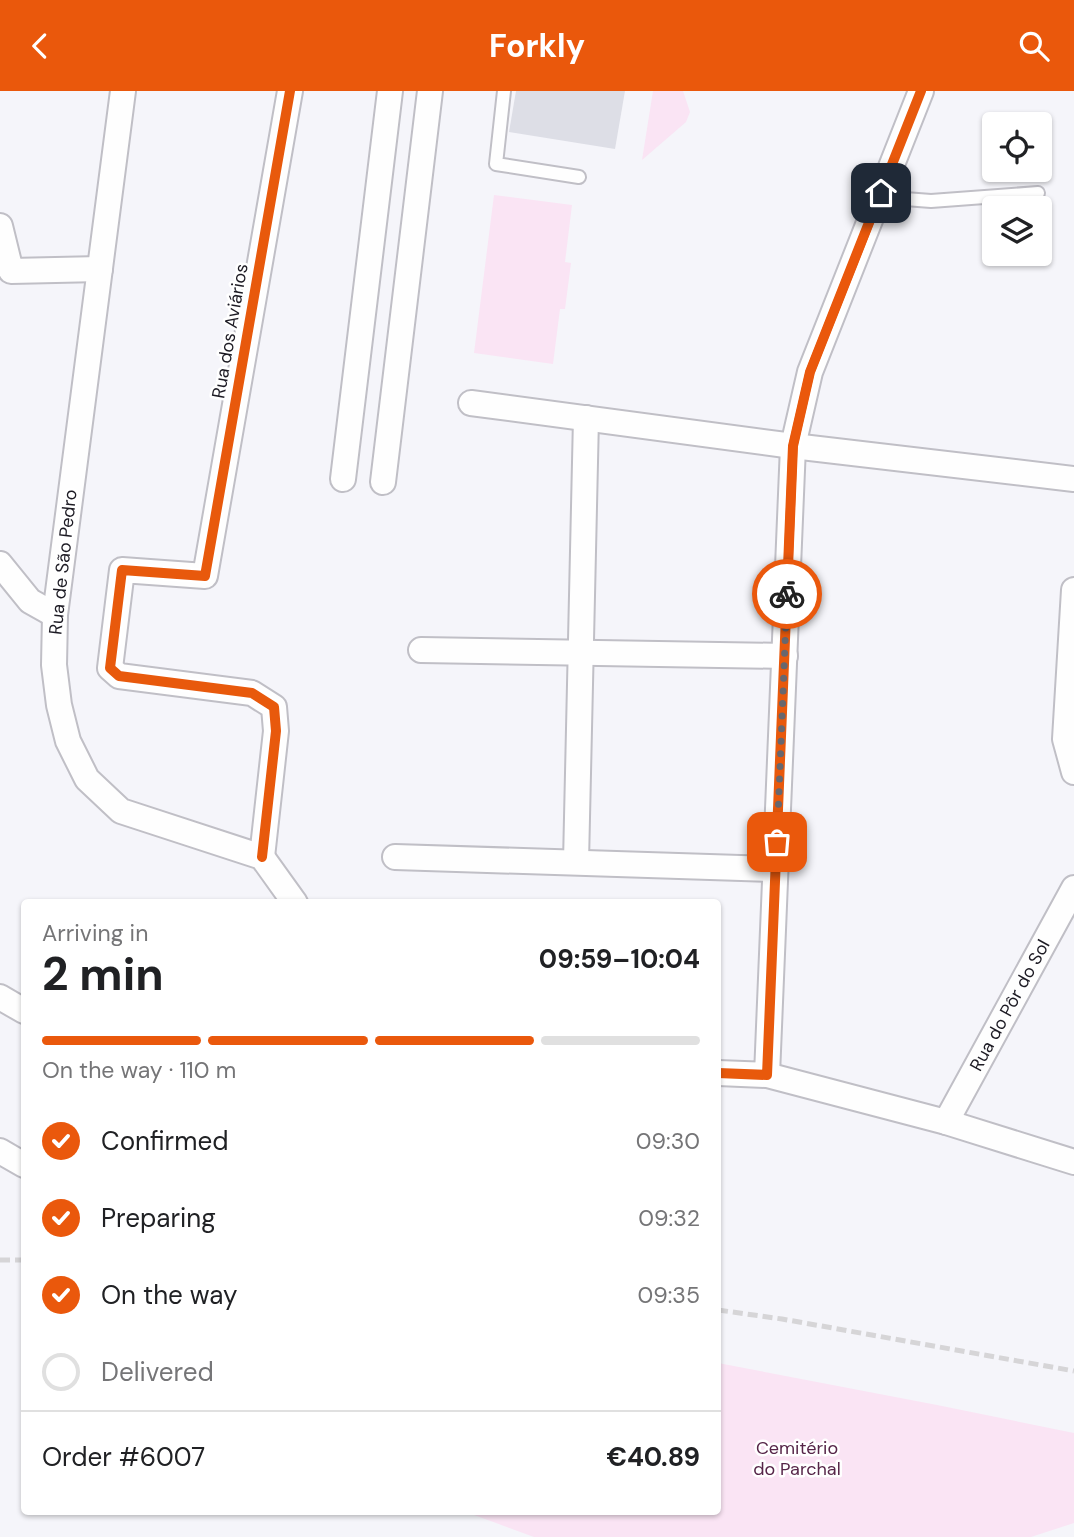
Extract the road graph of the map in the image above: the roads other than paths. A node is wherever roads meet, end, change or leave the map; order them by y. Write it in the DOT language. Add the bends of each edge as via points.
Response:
graph roads {
  1 [pos="123,91"];
  2 [pos="290,91"];
  3 [pos="390,91"];
  4 [pos="430,91"];
  5 [pos="504,91"];
  6 [pos="921,91"];
  7 [pos="579,177"];
  8 [pos="881,193"];
  9 [pos="1038,193"];
  10 [pos="0,226"];
  11 [pos="100,269"];
  12 [pos="471,403"];
  13 [pos="586,418"];
  14 [pos="793,446"];
  15 [pos="343,479"];
  16 [pos="1074,479"];
  17 [pos="383,482"];
  18 [pos="0,563"];
  19 [pos="1074,590"];
  20 [pos="55,615"];
  21 [pos="421,650"];
  22 [pos="580,653"];
  23 [pos="785,656"];
  24 [pos="1074,772"];
  25 [pos="262,857"];
  26 [pos="395,857"];
  27 [pos="576,862"];
  28 [pos="775,869"];
  29 [pos="1074,888"];
  30 [pos="292,899"];
  31 [pos="0,997"];
  32 [pos="21,1009"];
  33 [pos="721,1073"];
  34 [pos="767,1075"];
  35 [pos="946,1122"];
  36 [pos="0,1151"];
  37 [pos="21,1163"];
  38 [pos="1074,1163"];
  1 -- 11 [label="street, Rua de São Pedro"];
  2 -- 25 [label="street, Rua dos Aviários" via="205,576 122,570 110,668 119,675 252,693 274,707 276,731"];
  3 -- 15 [label="street"];
  4 -- 17 [label="street"];
  5 -- 7 [label="lane" via="496,164"];
  6 -- 8 [label="street"];
  8 -- 9 [label="lane" via="931,201"];
  8 -- 14 [label="street" via="810,372"];
  10 -- 11 [label="street" via="12,271"];
  11 -- 20 [label="street, Rua de São Pedro"];
  12 -- 13 [label="street"];
  13 -- 14 [label="street"];
  13 -- 22 [label="street"];
  14 -- 16 [label="street"];
  14 -- 23 [label="street"];
  18 -- 20 [label="street" via="30,601"];
  19 -- 24 [label="street" via="1065,739"];
  20 -- 25 [label="street, Rua de São Pedro" via="59,705 68,741 87,779 121,811"];
  21 -- 22 [label="street"];
  22 -- 23 [label="street"];
  22 -- 27 [label="street"];
  23 -- 28 [label="street"];
  25 -- 30 [label="street"];
  26 -- 27 [label="street"];
  27 -- 28 [label="street"];
  28 -- 34 [label="street"];
  29 -- 35 [label="street, Rua do Pôr do Sol"];
  31 -- 32 [label="street"];
  33 -- 34 [label="street"];
  34 -- 35 [label="street"];
  35 -- 38 [label="street"];
  36 -- 37 [label="street"];
}
